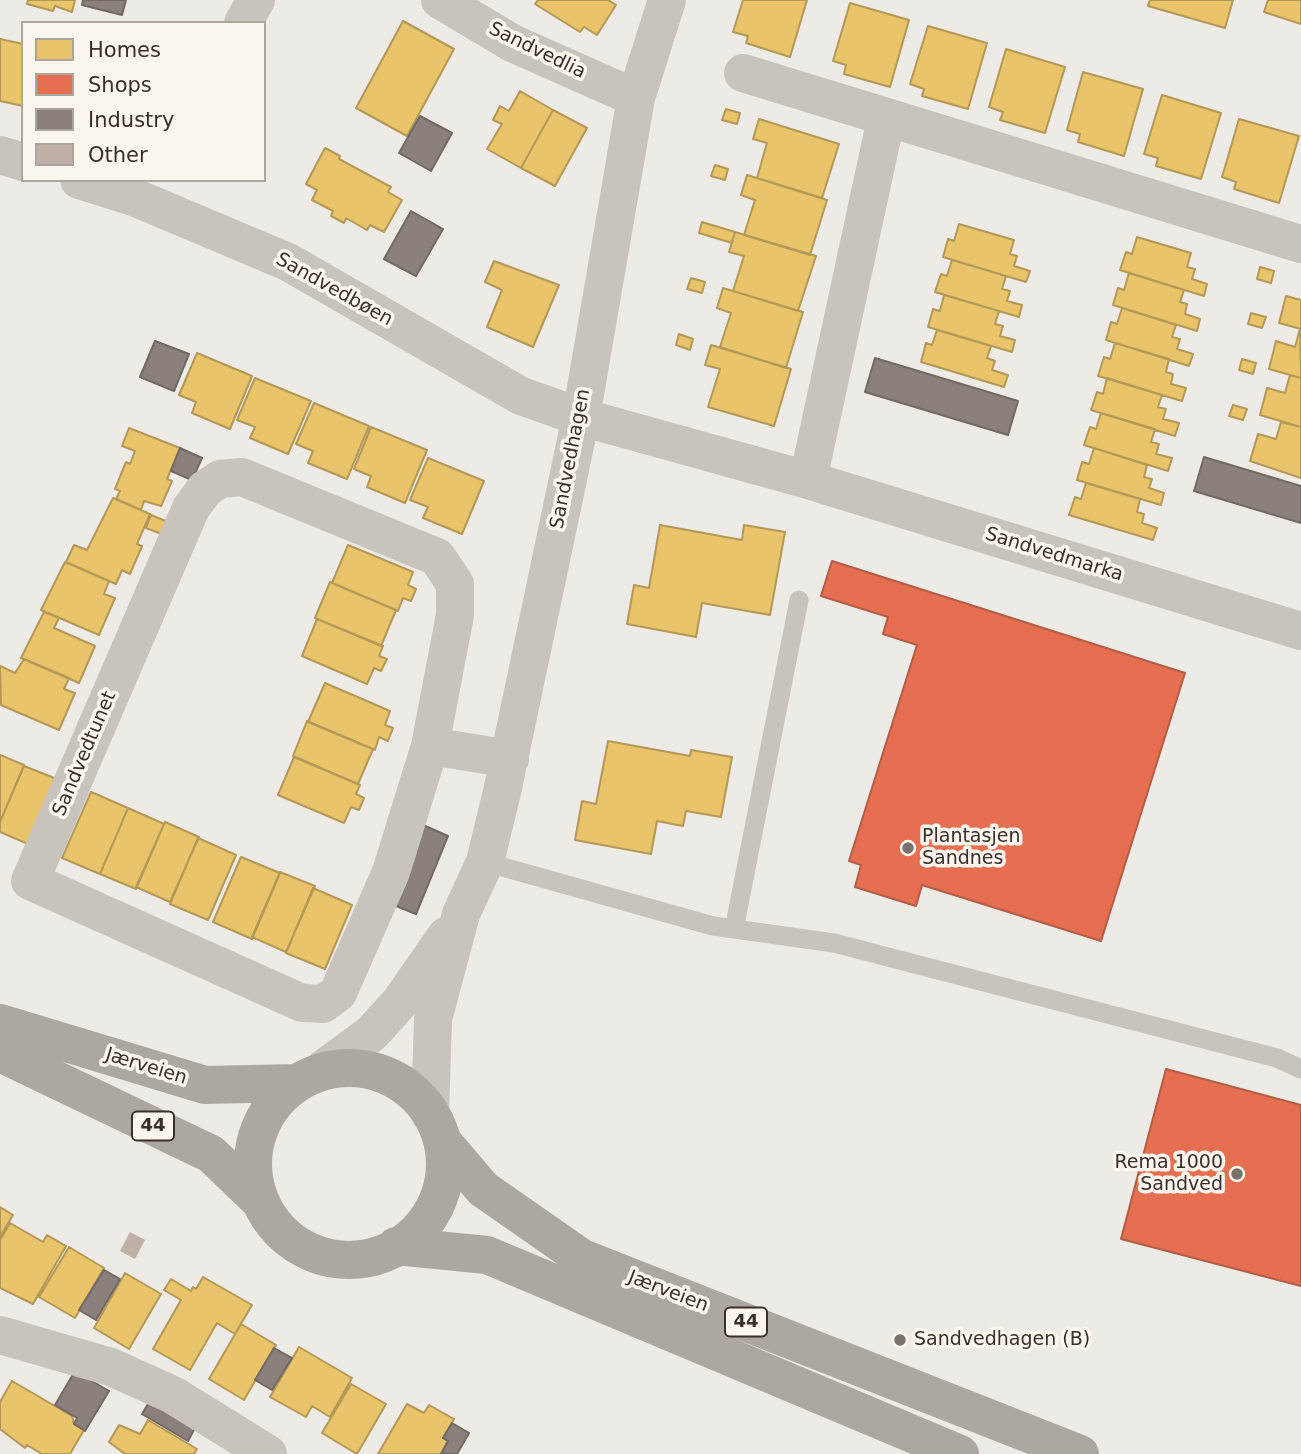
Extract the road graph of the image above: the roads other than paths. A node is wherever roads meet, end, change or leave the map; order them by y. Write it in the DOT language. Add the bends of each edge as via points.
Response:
graph roads {
  1 [pos="256,0"];
  2 [pos="440,0"];
  3 [pos="667,0"];
  4 [pos="244,21"];
  5 [pos="743,74"];
  6 [pos="636,98"];
  7 [pos="886,119"];
  8 [pos="0,155"];
  9 [pos="21,161"];
  10 [pos="93,182"];
  11 [pos="141,189"];
  12 [pos="1301,244"];
  13 [pos="581,417"];
  14 [pos="808,480"];
  15 [pos="799,600"];
  16 [pos="1301,631"];
  17 [pos="430,746"];
  18 [pos="510,759"];
  19 [pos="485,862"];
  20 [pos="461,914"];
  21 [pos="734,929"];
  22 [pos="0,1023"];
  23 [pos="0,1053"];
  24 [pos="1301,1069"];
  25 [pos="310,1076"];
  26 [pos="437,1128"];
  27 [pos="260,1201"];
  28 [pos="396,1246"];
  29 [pos="0,1335"];
  30 [pos="250,1450"];
  31 [pos="960,1454"];
  32 [pos="1080,1454"];
  1 -- 4 [label="street"];
  2 -- 6 [label="street, Sandvedlia" via="512,43"];
  3 -- 6 [label="street, Sandvedhagen"];
  5 -- 7 [label="street"];
  6 -- 13 [label="street, Sandvedhagen"];
  7 -- 12 [label="street"];
  7 -- 14 [label="street"];
  8 -- 9 [label="street"];
  10 -- 11 [label="street, Sandvedbøen"];
  11 -- 13 [label="street, Sandvedbøen" via="288,262 521,396"];
  13 -- 14 [label="street, Sandvedmarka"];
  13 -- 18 [label="street, Sandvedhagen"];
  14 -- 16 [label="street, Sandvedmarka"];
  15 -- 21 [label="lane"];
  17 -- 17 [label="street, Sandvedtunet" via="455,615 455,584 438,557 242,477 220,480 205,489 191,508 30,881 302,1003 323,1004 338,993 391,872"];
  17 -- 18 [label="street"];
  18 -- 19 [label="street, Sandvedhagen"];
  19 -- 20 [label="street, Sandvedhagen"];
  19 -- 21 [label="lane" via="626,904"];
  20 -- 25 [label="street, Sandvedhagen" via="400,1003 373,1033"];
  20 -- 26 [label="street, Sandvedhagen" via="433,1019"];
  21 -- 24 [label="lane" via="834,943 1264,1054"];
  22 -- 25 [label="main road, Jærveien / 44" via="205,1085"];
  23 -- 27 [label="main road, 44" via="211,1154"];
  25 -- 26 [label="main road, 44" via="359,1068 391,1076 415,1093"];
  25 -- 27 [label="main road, 44" via="271,1107 257,1136 253,1169"];
  26 -- 28 [label="main road, 44" via="446,1170 440,1198 423,1226"];
  26 -- 32 [label="main road, Jærveien / 44" via="483,1189 582,1258"];
  27 -- 28 [label="main road, 44" via="277,1228 303,1249 334,1259 368,1259"];
  28 -- 31 [label="main road, Jærveien / 44" via="487,1255"];
  29 -- 30 [label="street" via="111,1367 173,1395"];
}
